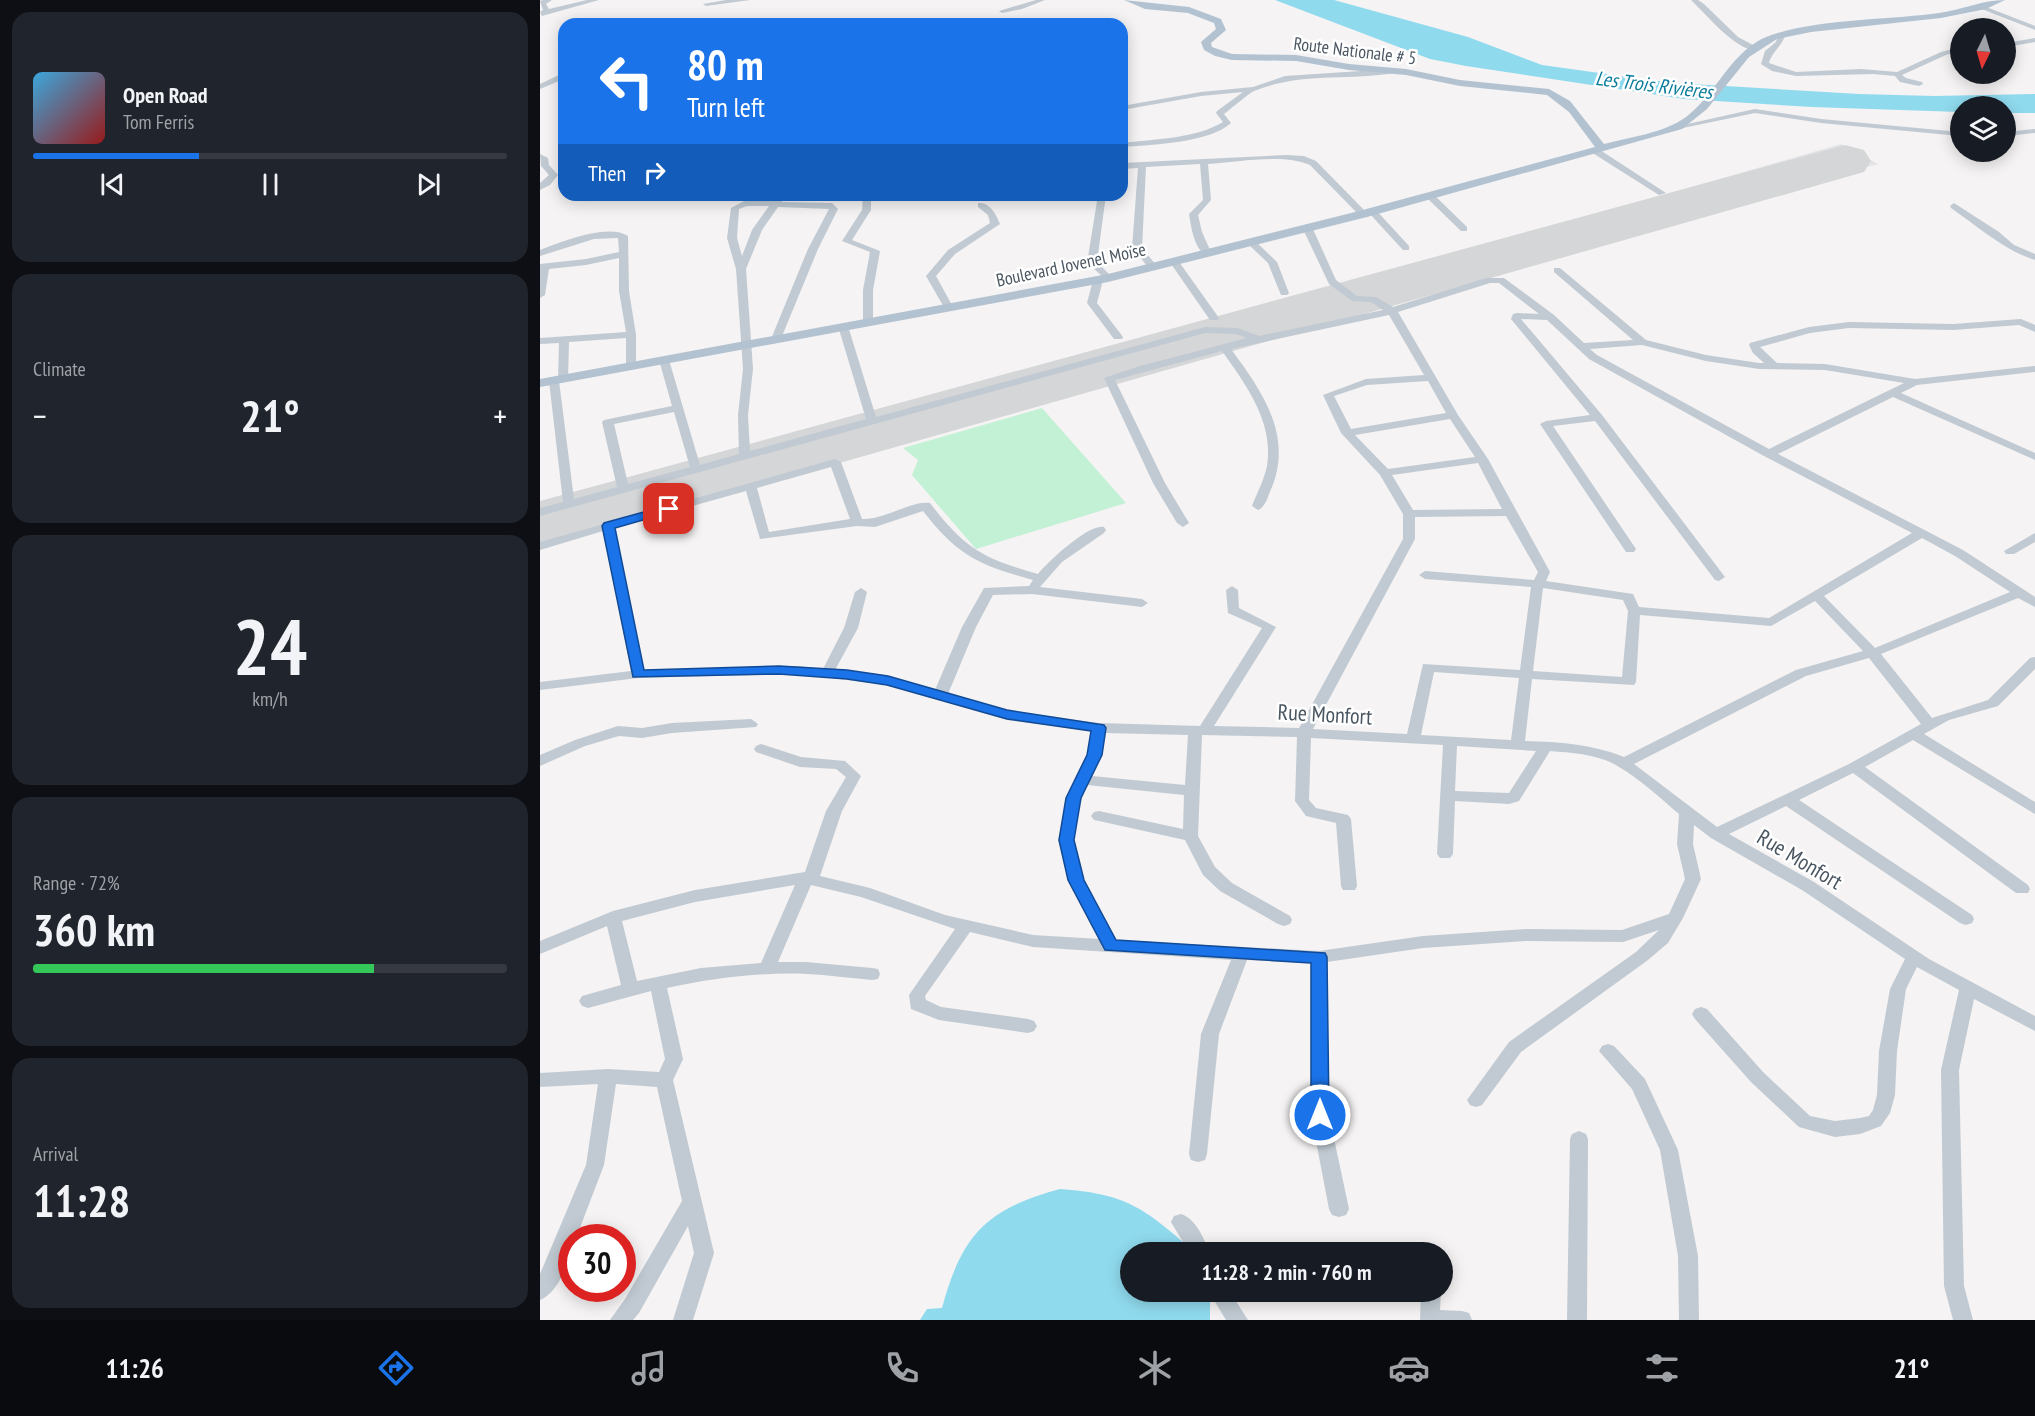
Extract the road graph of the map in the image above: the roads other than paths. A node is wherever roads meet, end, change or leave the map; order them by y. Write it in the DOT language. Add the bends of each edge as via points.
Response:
graph roads {
  1 [pos="549,0"];
  2 [pos="596,0"];
  3 [pos="747,0"];
  4 [pos="1042,0"];
  5 [pos="1128,0"];
  6 [pos="1694,0"];
  7 [pos="2001,0"];
  8 [pos="706,4"];
  9 [pos="1981,7"];
  10 [pos="1002,11"];
  11 [pos="544,13"];
  12 [pos="2035,28"];
  13 [pos="1781,36"];
  14 [pos="2035,40"];
  15 [pos="2016,43"];
  16 [pos="1752,48"];
  17 [pos="1950,52"];
  18 [pos="1391,71"];
  19 [pos="1897,74"];
  20 [pos="540,78"];
  21 [pos="558,78"];
  22 [pos="554,80"];
  23 [pos="1919,84"];
  24 [pos="540,87"];
  25 [pos="1250,89"];
  26 [pos="1128,109"];
  27 [pos="1678,128"];
  28 [pos="2035,131"];
  29 [pos="1950,133"];
  30 [pos="2016,133"];
  31 [pos="1128,144"];
  32 [pos="1598,149"];
  33 [pos="540,156"];
  34 [pos="1204,162"];
  35 [pos="1142,165"];
  36 [pos="1128,166"];
  37 [pos="540,187"];
  38 [pos="1662,193"];
  39 [pos="1429,195"];
  40 [pos="867,201"];
  41 [pos="1101,201"];
  42 [pos="774,203"];
  43 [pos="981,205"];
  44 [pos="1954,206"];
  45 [pos="1367,212"];
  46 [pos="1307,227"];
  47 [pos="1464,229"];
  48 [pos="1250,241"];
  49 [pos="1406,248"];
  50 [pos="1206,252"];
  51 [pos="540,253"];
  52 [pos="624,254"];
  53 [pos="2035,257"];
  54 [pos="1174,261"];
  55 [pos="542,267"];
  56 [pos="1152,267"];
  57 [pos="741,269"];
  58 [pos="1557,270"];
  59 [pos="1103,279"];
  60 [pos="1284,293"];
  61 [pos="540,295"];
  62 [pos="948,307"];
  63 [pos="1392,311"];
  64 [pos="1550,317"];
  65 [pos="1214,318"];
  66 [pos="868,322"];
  67 [pos="843,326"];
  68 [pos="2035,329"];
  69 [pos="631,335"];
  70 [pos="1118,337"];
  71 [pos="564,339"];
  72 [pos="776,339"];
  73 [pos="1260,339"];
  74 [pos="540,341"];
  75 [pos="1642,342"];
  76 [pos="745,344"];
  77 [pos="1582,346"];
  78 [pos="1225,348"];
  79 [pos="664,360"];
  80 [pos="631,366"];
  81 [pos="1774,366"];
  82 [pos="2035,369"];
  83 [pos="1432,378"];
  84 [pos="558,380"];
  85 [pos="1915,382"];
  86 [pos="540,383"];
  87 [pos="1893,393"];
  88 [pos="678,408"];
  89 [pos="1453,415"];
  90 [pos="1598,417"];
  91 [pos="872,421"];
  92 [pos="1347,433"];
  93 [pos="1768,454"];
  94 [pos="745,456"];
  95 [pos="2035,457"];
  96 [pos="1482,459"];
  97 [pos="696,469"];
  98 [pos="1385,473"];
  99 [pos="751,486"];
  100 [pos="622,489"];
  101 [pos="569,503"];
  102 [pos="1258,506"];
  103 [pos="540,512"];
  104 [pos="1510,512"];
  105 [pos="1408,514"];
  106 [pos="857,522"];
  107 [pos="1184,522"];
  108 [pos="608,526"];
  109 [pos="1100,530"];
  110 [pos="1920,534"];
  111 [pos="2035,537"];
  112 [pos="540,546"];
  113 [pos="1630,549"];
  114 [pos="2010,551"];
  115 [pos="1425,575"];
  116 [pos="1719,577"];
  117 [pos="1036,584"];
  118 [pos="1539,584"];
  119 [pos="1232,590"];
  120 [pos="861,592"];
  121 [pos="2019,593"];
  122 [pos="1816,595"];
  123 [pos="1142,603"];
  124 [pos="2035,603"];
  125 [pos="1634,611"];
  126 [pos="1872,652"];
  127 [pos="2035,661"];
  128 [pos="827,673"];
  129 [pos="638,674"];
  130 [pos="1527,676"];
  131 [pos="540,686"];
  132 [pos="940,695"];
  133 [pos="751,724"];
  134 [pos="1930,725"];
  135 [pos="1099,728"];
  136 [pos="1200,730"];
  137 [pos="1304,733"];
  138 [pos="1914,734"];
  139 [pos="1413,739"];
  140 [pos="1450,741"];
  141 [pos="1517,746"];
  142 [pos="1545,747"];
  143 [pos="761,748"];
  144 [pos="540,761"];
  145 [pos="1624,763"];
  146 [pos="1854,767"];
  147 [pos="1082,780"];
  148 [pos="1191,791"];
  149 [pos="1447,796"];
  150 [pos="1788,800"];
  151 [pos="2035,809"];
  152 [pos="1687,813"];
  153 [pos="1100,816"];
  154 [pos="1716,834"];
  155 [pos="1190,836"];
  156 [pos="1444,854"];
  157 [pos="808,879"];
  158 [pos="1348,886"];
  159 [pos="2022,889"];
  160 [pos="613,917"];
  161 [pos="1675,918"];
  162 [pos="1966,919"];
  163 [pos="1284,920"];
  164 [pos="966,925"];
  165 [pos="1111,946"];
  166 [pos="540,948"];
  167 [pos="1241,954"];
  168 [pos="1319,957"];
  169 [pos="1914,957"];
  170 [pos="767,969"];
  171 [pos="872,974"];
  172 [pos="658,983"];
  173 [pos="630,988"];
  174 [pos="1968,988"];
  175 [pos="588,1001"];
  176 [pos="1701,1014"];
  177 [pos="2035,1024"];
  178 [pos="1028,1026"];
  179 [pos="1608,1051"];
  180 [pos="608,1076"];
  181 [pos="540,1080"];
  182 [pos="664,1080"];
  183 [pos="1476,1100"];
  184 [pos="1579,1139"];
  185 [pos="1198,1154"];
  186 [pos="692,1202"];
  187 [pos="1340,1209"];
  188 [pos="1181,1222"];
  189 [pos="1195,1242"];
  190 [pos="540,1292"];
  191 [pos="1226,1302"];
  192 [pos="1431,1302"];
  193 [pos="1430,1319"];
  194 [pos="620,1320"];
  195 [pos="683,1320"];
  196 [pos="1238,1320"];
  197 [pos="1462,1320"];
  198 [pos="1577,1320"];
  199 [pos="1689,1320"];
  200 [pos="1963,1320"];
  1 -- 11 [label="street" via="542,4"];
  2 -- 11 [label="street"];
  3 -- 8 [label="street"];
  4 -- 10 [label="street"];
  5 -- 18 [label="main road, Route Nationale # 5" via="1148,7 1189,10 1218,21 1221,30 1206,42 1206,48 1218,54 1296,58"];
  6 -- 16 [label="street" via="1732,38"];
  7 -- 9 [label="main road"];
  9 -- 12 [label="street"];
  9 -- 13 [label="main road"];
  13 -- 16 [label="main road"];
  13 -- 19 [label="street" via="1765,64 1774,70 1821,75 1849,71"];
  14 -- 15 [label="street"];
  16 -- 27 [label="main road" via="1703,108"];
  17 -- 19 [label="street"];
  18 -- 25 [label="street" via="1285,78"];
  18 -- 32 [label="main road, Route Nationale # 5" via="1560,96 1585,123"];
  19 -- 23 [label="street"];
  20 -- 22 [label="street"];
  21 -- 22 [label="street"];
  22 -- 24 [label="street"];
  25 -- 26 [label="street" via="1201,94"];
  25 -- 31 [label="street" via="1220,113 1227,123 1221,128"];
  27 -- 29 [label="street" via="1755,111"];
  27 -- 32 [label="main road, Boulevard Jovenel Moïse"];
  28 -- 30 [label="street"];
  32 -- 38 [label="street"];
  32 -- 39 [label="main road, Boulevard Jovenel Moïse"];
  33 -- 37 [label="street" via="554,175"];
  34 -- 35 [label="street"];
  34 -- 45 [label="street" via="1304,159"];
  34 -- 50 [label="street" via="1207,200 1193,214"];
  35 -- 36 [label="street"];
  35 -- 56 [label="street" via="1137,248"];
  39 -- 45 [label="main road, Boulevard Jovenel Moïse"];
  39 -- 47 [label="street"];
  40 -- 66 [label="street" via="865,216 848,241 874,251"];
  41 -- 59 [label="street" via="1092,263"];
  42 -- 57 [label="street" via="757,230"];
  42 -- 57 [label="street" via="746,203 735,208 732,238"];
  42 -- 72 [label="street" via="828,205 834,209"];
  43 -- 62 [label="street" via="992,214 994,224 954,247 931,276"];
  44 -- 53 [label="street" via="2011,247"];
  45 -- 46 [label="main road, Boulevard Jovenel Moïse"];
  45 -- 49 [label="street"];
  46 -- 48 [label="main road, Boulevard Jovenel Moïse"];
  46 -- 63 [label="street" via="1332,282 1355,299 1373,299"];
  48 -- 50 [label="main road, Boulevard Jovenel Moïse"];
  48 -- 60 [label="street" via="1272,262"];
  50 -- 54 [label="main road, Boulevard Jovenel Moïse"];
  51 -- 52 [label="street" via="618,234 623,236"];
  52 -- 55 [label="street"];
  52 -- 69 [label="street" via="624,291"];
  54 -- 56 [label="main road, Boulevard Jovenel Moïse"];
  54 -- 65 [label="street"];
  55 -- 61 [label="street"];
  56 -- 59 [label="main road, Boulevard Jovenel Moïse"];
  57 -- 76 [label="street"];
  58 -- 75 [label="street"];
  59 -- 62 [label="main road, Boulevard Jovenel Moïse"];
  59 -- 70 [label="street" via="1092,303"];
  62 -- 66 [label="main road, Boulevard Jovenel Moïse"];
  63 -- 64 [label="street" via="1495,279"];
  63 -- 73 [label="street"];
  63 -- 83 [label="street"];
  64 -- 77 [label="street"];
  64 -- 90 [label="street" via="1516,319"];
  66 -- 67 [label="main road, Boulevard Jovenel Moïse"];
  67 -- 72 [label="main road, Boulevard Jovenel Moïse"];
  67 -- 91 [label="street"];
  68 -- 81 [label="street" via="2021,322 2007,322 1809,330 1754,345"];
  69 -- 71 [label="street"];
  69 -- 80 [label="street"];
  71 -- 74 [label="street"];
  71 -- 84 [label="street"];
  72 -- 76 [label="main road, Boulevard Jovenel Moïse"];
  73 -- 78 [label="street"];
  73 -- 91 [label="street" via="1238,332 1205,330"];
  75 -- 77 [label="street"];
  75 -- 81 [label="street" via="1706,358"];
  76 -- 79 [label="main road, Boulevard Jovenel Moïse"];
  76 -- 94 [label="street"];
  77 -- 93 [label="street" via="1593,357"];
  78 -- 102 [label="street" via="1271,422 1273,463"];
  78 -- 107 [label="street" via="1197,352 1109,378 1159,483"];
  79 -- 80 [label="main road, Boulevard Jovenel Moïse"];
  79 -- 88 [label="street"];
  80 -- 84 [label="main road, Boulevard Jovenel Moïse"];
  81 -- 85 [label="street" via="1825,367"];
  82 -- 85 [label="street"];
  83 -- 89 [label="street"];
  83 -- 92 [label="street" via="1366,382 1328,395"];
  84 -- 86 [label="main road, Boulevard Jovenel Moïse"];
  84 -- 101 [label="street"];
  85 -- 87 [label="street"];
  87 -- 93 [label="street"];
  87 -- 95 [label="street"];
  88 -- 97 [label="street"];
  88 -- 100 [label="street" via="608,422"];
  89 -- 92 [label="street"];
  89 -- 96 [label="street"];
  90 -- 113 [label="street" via="1546,424"];
  90 -- 116 [label="street"];
  91 -- 94 [label="street"];
  92 -- 98 [label="street"];
  93 -- 110 [label="street"];
  94 -- 97 [label="street"];
  96 -- 98 [label="street"];
  96 -- 104 [label="street"];
  97 -- 100 [label="street"];
  98 -- 105 [label="street"];
  99 -- 106 [label="street" via="764,536"];
  99 -- 106 [label="street" via="835,462"];
  99 -- 108 [label="street"];
  100 -- 101 [label="street"];
  101 -- 103 [label="street"];
  104 -- 105 [label="street"];
  104 -- 118 [label="street" via="1544,572"];
  105 -- 137 [label="street" via="1409,539"];
  106 -- 117 [label="street" via="875,523 926,506 955,542 973,556"];
  108 -- 112 [label="street"];
  108 -- 129 [label="street"];
  109 -- 117 [label="street" via="1058,559"];
  110 -- 121 [label="street" via="1959,553"];
  110 -- 122 [label="street"];
  111 -- 114 [label="street"];
  115 -- 118 [label="street"];
  117 -- 123 [label="street"];
  117 -- 132 [label="street" via="989,591"];
  118 -- 125 [label="street" via="1628,597"];
  118 -- 130 [label="street"];
  119 -- 136 [label="street" via="1233,610 1269,627"];
  120 -- 128 [label="street" via="851,628"];
  121 -- 124 [label="street"];
  121 -- 126 [label="street"];
  122 -- 125 [label="street" via="1771,622"];
  122 -- 126 [label="street"];
  125 -- 130 [label="street" via="1629,682"];
  126 -- 134 [label="street"];
  126 -- 145 [label="street" via="1801,673"];
  127 -- 134 [label="street" via="1993,703"];
  128 -- 129 [label="street, Rue Monfort" via="759,670"];
  128 -- 132 [label="street, Rue Monfort" via="888,681"];
  129 -- 131 [label="street, Rue Monfort"];
  130 -- 139 [label="street" via="1428,667"];
  130 -- 141 [label="street"];
  132 -- 135 [label="street, Rue Monfort" via="1007,715"];
  133 -- 144 [label="street" via="642,733 618,731"];
  134 -- 138 [label="street"];
  135 -- 136 [label="street, Rue Monfort"];
  135 -- 147 [label="street" via="1094,755"];
  136 -- 137 [label="street, Rue Monfort"];
  136 -- 148 [label="street"];
  137 -- 139 [label="street, Rue Monfort"];
  137 -- 158 [label="street" via="1302,801 1311,812 1343,819"];
  138 -- 146 [label="street"];
  138 -- 151 [label="street"];
  139 -- 140 [label="street, Rue Monfort"];
  140 -- 141 [label="street, Rue Monfort"];
  140 -- 149 [label="street"];
  141 -- 142 [label="street, Rue Monfort"];
  142 -- 145 [label="street, Rue Monfort" via="1574,748"];
  142 -- 149 [label="street" via="1514,797"];
  143 -- 157 [label="street" via="800,762 840,764 854,776 834,811"];
  145 -- 152 [label="street, Rue Monfort"];
  146 -- 150 [label="street"];
  146 -- 159 [label="street"];
  147 -- 148 [label="street"];
  147 -- 165 [label="street" via="1074,798 1066,840 1076,880"];
  148 -- 155 [label="street"];
  149 -- 156 [label="street"];
  150 -- 154 [label="street"];
  150 -- 162 [label="street"];
  152 -- 154 [label="street, Rue Monfort"];
  152 -- 161 [label="street" via="1685,844 1693,879"];
  153 -- 155 [label="street"];
  154 -- 169 [label="street, Rue Monfort" via="1808,886"];
  155 -- 163 [label="street" via="1209,871 1226,887"];
  157 -- 160 [label="street" via="695,896"];
  157 -- 164 [label="street" via="864,892"];
  157 -- 170 [label="street"];
  160 -- 166 [label="street"];
  160 -- 173 [label="street"];
  161 -- 168 [label="street" via="1623,936 1526,935 1446,940"];
  161 -- 183 [label="street" via="1662,939 1642,956 1515,1047"];
  164 -- 165 [label="street" via="1033,940"];
  164 -- 178 [label="street" via="917,995 917,1004 939,1013"];
  165 -- 167 [label="street"];
  167 -- 168 [label="street"];
  167 -- 185 [label="street" via="1210,1035"];
  168 -- 187 [label="street" via="1320,1115"];
  169 -- 174 [label="street, Rue Monfort"];
  169 -- 176 [label="street" via="1898,989 1881,1113 1875,1121 1860,1126 1835,1129 1805,1122 1757,1077"];
  170 -- 171 [label="street"];
  170 -- 172 [label="street" via="701,974"];
  172 -- 173 [label="street"];
  172 -- 182 [label="street" via="674,1059"];
  173 -- 175 [label="street"];
  174 -- 177 [label="street, Rue Monfort"];
  174 -- 200 [label="street" via="1950,1070 1954,1286"];
  179 -- 199 [label="street" via="1639,1084 1669,1150 1688,1256"];
  180 -- 181 [label="street"];
  180 -- 182 [label="street"];
  180 -- 190 [label="street" via="595,1165 552,1273"];
  182 -- 186 [label="street"];
  184 -- 198 [label="street"];
  186 -- 194 [label="street"];
  186 -- 195 [label="street" via="704,1253"];
  188 -- 189 [label="street"];
  191 -- 196 [label="street"];
  192 -- 193 [label="street"];
  193 -- 197 [label="street"];
}
